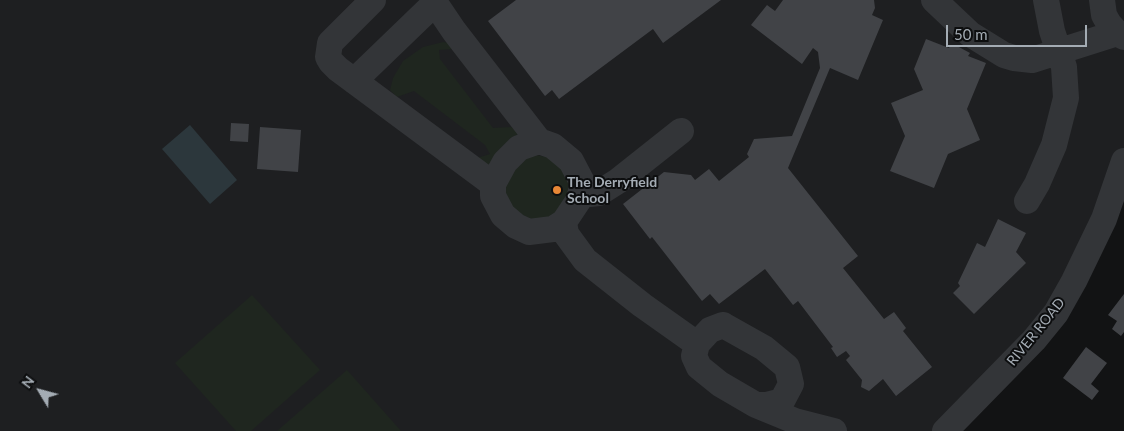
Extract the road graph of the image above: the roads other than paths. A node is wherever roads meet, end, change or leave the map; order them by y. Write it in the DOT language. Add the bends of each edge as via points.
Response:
graph roads {
  1 [pos="373,0"];
  2 [pos="934,0"];
  3 [pos="1046,0"];
  4 [pos="1102,0"];
  5 [pos="434,2"];
  6 [pos="953,9"];
  7 [pos="1120,35"];
  8 [pos="1059,52"];
  9 [pos="354,81"];
  10 [pos="681,131"];
  11 [pos="539,141"];
  12 [pos="1124,161"];
  13 [pos="493,184"];
  14 [pos="580,195"];
  15 [pos="1027,201"];
  16 [pos="564,222"];
  17 [pos="1114,222"];
  18 [pos="697,344"];
  19 [pos="787,367"];
  20 [pos="756,405"];
  21 [pos="830,430"];
  22 [pos="945,431"];
  1 -- 9 [label="street" via="335,38 328,50 331,62"];
  2 -- 6 [label="street"];
  3 -- 8 [label="street"];
  4 -- 7 [label="street" via="1104,15"];
  5 -- 9 [label="street"];
  5 -- 11 [label="street"];
  6 -- 8 [label="street" via="982,43 1009,57 1032,60"];
  7 -- 8 [label="street"];
  8 -- 15 [label="street" via="1066,80 1063,115 1046,164"];
  9 -- 13 [label="street"];
  10 -- 14 [label="street" via="618,181 599,192"];
  11 -- 13 [label="street" via="519,148 505,162"];
  11 -- 14 [label="street" via="553,146 571,160 582,182"];
  12 -- 17 [label="street, RIVER ROAD"];
  13 -- 16 [label="street" via="496,205 516,226 539,232"];
  14 -- 16 [label="street"];
  16 -- 18 [label="street" via="566,234 585,260"];
  17 -- 22 [label="street, RIVER ROAD" via="1056,313 1009,367"];
  18 -- 19 [label="street" via="710,330 727,325"];
  18 -- 20 [label="street" via="694,356 699,367"];
  19 -- 20 [label="street" via="791,384 787,395 777,403"];
  19 -- 21 [label="street" via="808,411"];
  20 -- 21 [label="street"];
}
